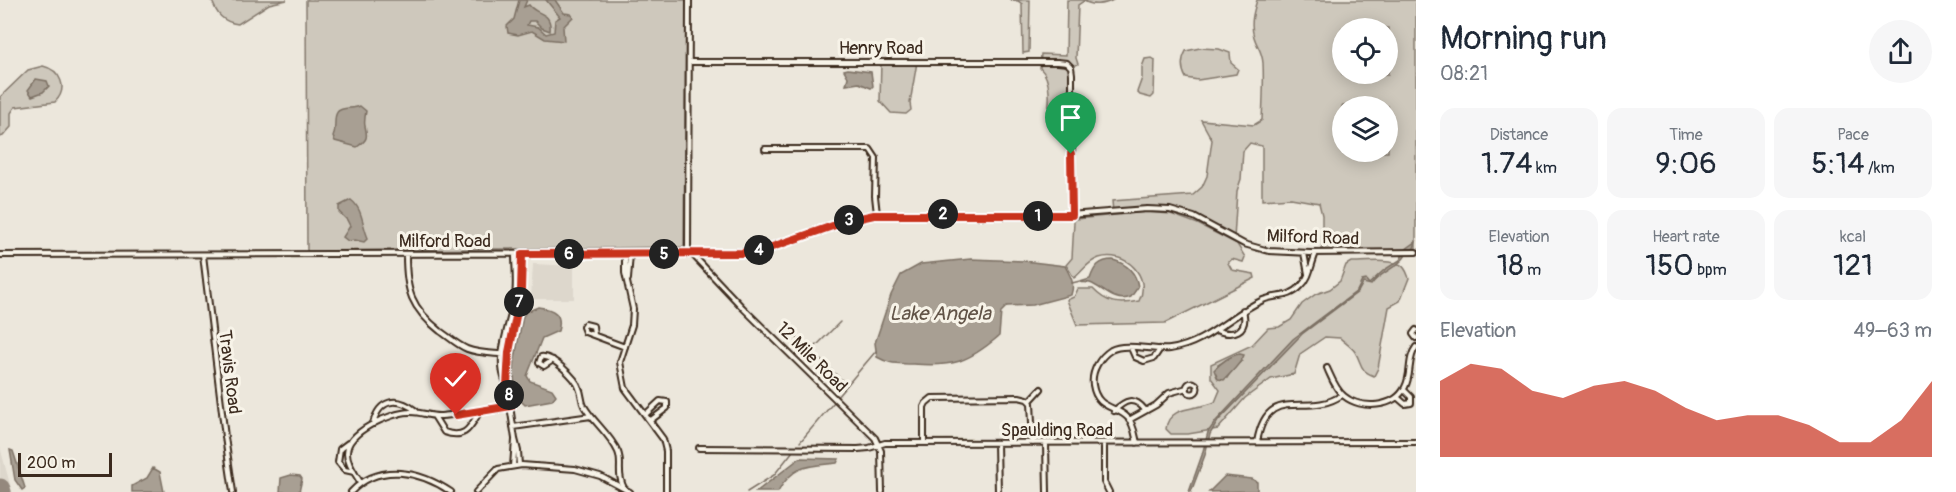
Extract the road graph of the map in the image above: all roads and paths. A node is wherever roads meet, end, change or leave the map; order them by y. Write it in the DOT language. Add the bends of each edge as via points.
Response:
graph roads {
  1 [pos="689,0"];
  2 [pos="689,62"];
  3 [pos="765,149"];
  4 [pos="878,214"];
  5 [pos="1072,215"];
  6 [pos="1416,252"];
  7 [pos="1304,253"];
  8 [pos="1316,253"];
  9 [pos="515,254"];
  10 [pos="522,254"];
  11 [pos="627,254"];
  12 [pos="690,254"];
  13 [pos="0,255"];
  14 [pos="203,255"];
  15 [pos="406,255"];
  16 [pos="1308,274"];
  17 [pos="1242,310"];
  18 [pos="1216,330"];
  19 [pos="1416,330"];
  20 [pos="594,334"];
  21 [pos="1416,338"];
  22 [pos="625,347"];
  23 [pos="1416,347"];
  24 [pos="1131,348"];
  25 [pos="1160,349"];
  26 [pos="502,354"];
  27 [pos="508,355"];
  28 [pos="553,360"];
  29 [pos="1328,368"];
  30 [pos="507,386"];
  31 [pos="1187,388"];
  32 [pos="1041,389"];
  33 [pos="1404,390"];
  34 [pos="1342,395"];
  35 [pos="1397,397"];
  36 [pos="1030,401"];
  37 [pos="511,406"];
  38 [pos="584,406"];
  39 [pos="1145,410"];
  40 [pos="481,411"];
  41 [pos="1114,411"];
  42 [pos="417,412"];
  43 [pos="645,414"];
  44 [pos="434,416"];
  45 [pos="591,416"];
  46 [pos="578,418"];
  47 [pos="651,420"];
  48 [pos="1129,420"];
  49 [pos="372,425"];
  50 [pos="513,427"];
  51 [pos="515,440"];
  52 [pos="1257,442"];
  53 [pos="1416,442"];
  54 [pos="349,443"];
  55 [pos="924,443"];
  56 [pos="997,443"];
  57 [pos="1033,443"];
  58 [pos="1104,443"];
  59 [pos="1137,443"];
  60 [pos="879,444"];
  61 [pos="1046,444"];
  62 [pos="699,448"];
  63 [pos="519,465"];
  64 [pos="513,466"];
  65 [pos="354,472"];
  66 [pos="618,472"];
  67 [pos="608,480"];
  68 [pos="360,482"];
  69 [pos="624,488"];
  70 [pos="233,492"];
  71 [pos="351,492"];
  72 [pos="451,492"];
  73 [pos="476,492"];
  74 [pos="630,492"];
  75 [pos="666,492"];
  76 [pos="882,492"];
  77 [pos="998,492"];
  78 [pos="1047,492"];
  79 [pos="1109,492"];
  1 -- 2 [label="street"];
  2 -- 5 [label="street, Henry Road" via="1068,63"];
  2 -- 12 [label="street"];
  3 -- 4 [label="street" via="870,149 876,158"];
  4 -- 5 [label="street, Milford Road"];
  4 -- 12 [label="street, Milford Road" via="772,247"];
  5 -- 7 [label="street, Milford Road" via="1170,210 1194,217 1254,247"];
  6 -- 8 [label="street, Milford Road"];
  7 -- 8 [label="street, Milford Road"];
  7 -- 16 [label="street"];
  8 -- 16 [label="street"];
  9 -- 10 [label="street, Milford Road"];
  9 -- 15 [label="street, Milford Road"];
  9 -- 26 [label="street" via="515,293"];
  10 -- 11 [label="street, Milford Road"];
  10 -- 27 [label="street" via="521,291"];
  11 -- 12 [label="street, Milford Road"];
  11 -- 22 [label="street" via="633,317"];
  12 -- 60 [label="street, 12 Mile Road"];
  13 -- 14 [label="street, Milford Road"];
  14 -- 15 [label="street, Milford Road"];
  14 -- 70 [label="street, Travis Road"];
  15 -- 26 [label="street" via="408,286 420,312 467,349"];
  16 -- 17 [label="street" via="1295,291"];
  17 -- 18 [label="street"];
  17 -- 18 [label="street" via="1244,320 1238,331 1229,334"];
  18 -- 25 [label="street" via="1197,342"];
  19 -- 21 [label="street"];
  20 -- 22 [label="street"];
  22 -- 43 [label="street" via="620,362 622,380"];
  23 -- 33 [label="street"];
  24 -- 25 [label="street"];
  24 -- 25 [label="street" via="1135,357 1144,361 1154,358"];
  24 -- 41 [label="street" via="1112,350 1096,365 1093,385 1100,400"];
  26 -- 27 [label="street"];
  26 -- 30 [label="street"];
  27 -- 30 [label="street"];
  28 -- 38 [label="street" via="575,381"];
  29 -- 34 [label="street"];
  30 -- 37 [label="street"];
  31 -- 39 [label="street" via="1169,393"];
  32 -- 36 [label="street"];
  33 -- 35 [label="street"];
  33 -- 35 [label="street" via="1411,397 1411,404"];
  34 -- 35 [label="street" via="1372,405"];
  34 -- 52 [label="street" via="1329,403 1273,410 1263,419"];
  36 -- 55 [label="street" via="1019,397 932,398 924,407"];
  36 -- 57 [label="street"];
  37 -- 40 [label="street"];
  37 -- 50 [label="street"];
  38 -- 45 [label="street"];
  38 -- 46 [label="street"];
  39 -- 41 [label="street" via="1128,400"];
  39 -- 48 [label="street"];
  40 -- 44 [label="street"];
  40 -- 44 [label="street" via="467,431 458,435 444,432"];
  41 -- 48 [label="street"];
  42 -- 44 [label="street"];
  42 -- 49 [label="street" via="399,413"];
  42 -- 49 [label="street" via="408,405 390,402 379,408"];
  43 -- 47 [label="street"];
  43 -- 47 [label="street" via="660,401 667,402 667,408"];
  45 -- 46 [label="street"];
  45 -- 66 [label="street" via="618,452"];
  46 -- 50 [label="street"];
  47 -- 75 [label="street" via="666,451"];
  48 -- 59 [label="street"];
  49 -- 54 [label="street"];
  50 -- 51 [label="street"];
  51 -- 63 [label="street"];
  51 -- 64 [label="street"];
  52 -- 53 [label="street, Spaulding Road"];
  52 -- 59 [label="street, Spaulding Road"];
  54 -- 65 [label="street" via="348,460"];
  54 -- 65 [label="street" via="340,449 338,462 345,470"];
  55 -- 56 [label="street, Spaulding Road"];
  55 -- 60 [label="street, Spaulding Road"];
  56 -- 57 [label="street, Spaulding Road"];
  56 -- 77 [label="street"];
  57 -- 61 [label="street, Spaulding Road"];
  58 -- 59 [label="street, Spaulding Road"];
  58 -- 61 [label="street, Spaulding Road"];
  58 -- 79 [label="street" via="1104,482"];
  60 -- 62 [label="street, Spaulding Road" via="858,449"];
  60 -- 76 [label="street"];
  61 -- 78 [label="street"];
  63 -- 64 [label="street"];
  63 -- 67 [label="street" via="575,469"];
  64 -- 73 [label="street" via="498,469"];
  65 -- 68 [label="street"];
  66 -- 67 [label="street"];
  66 -- 69 [label="street"];
  67 -- 69 [label="street"];
  68 -- 71 [label="street"];
  68 -- 72 [label="street" via="386,472 409,474 432,480"];
  69 -- 74 [label="street"];
}
